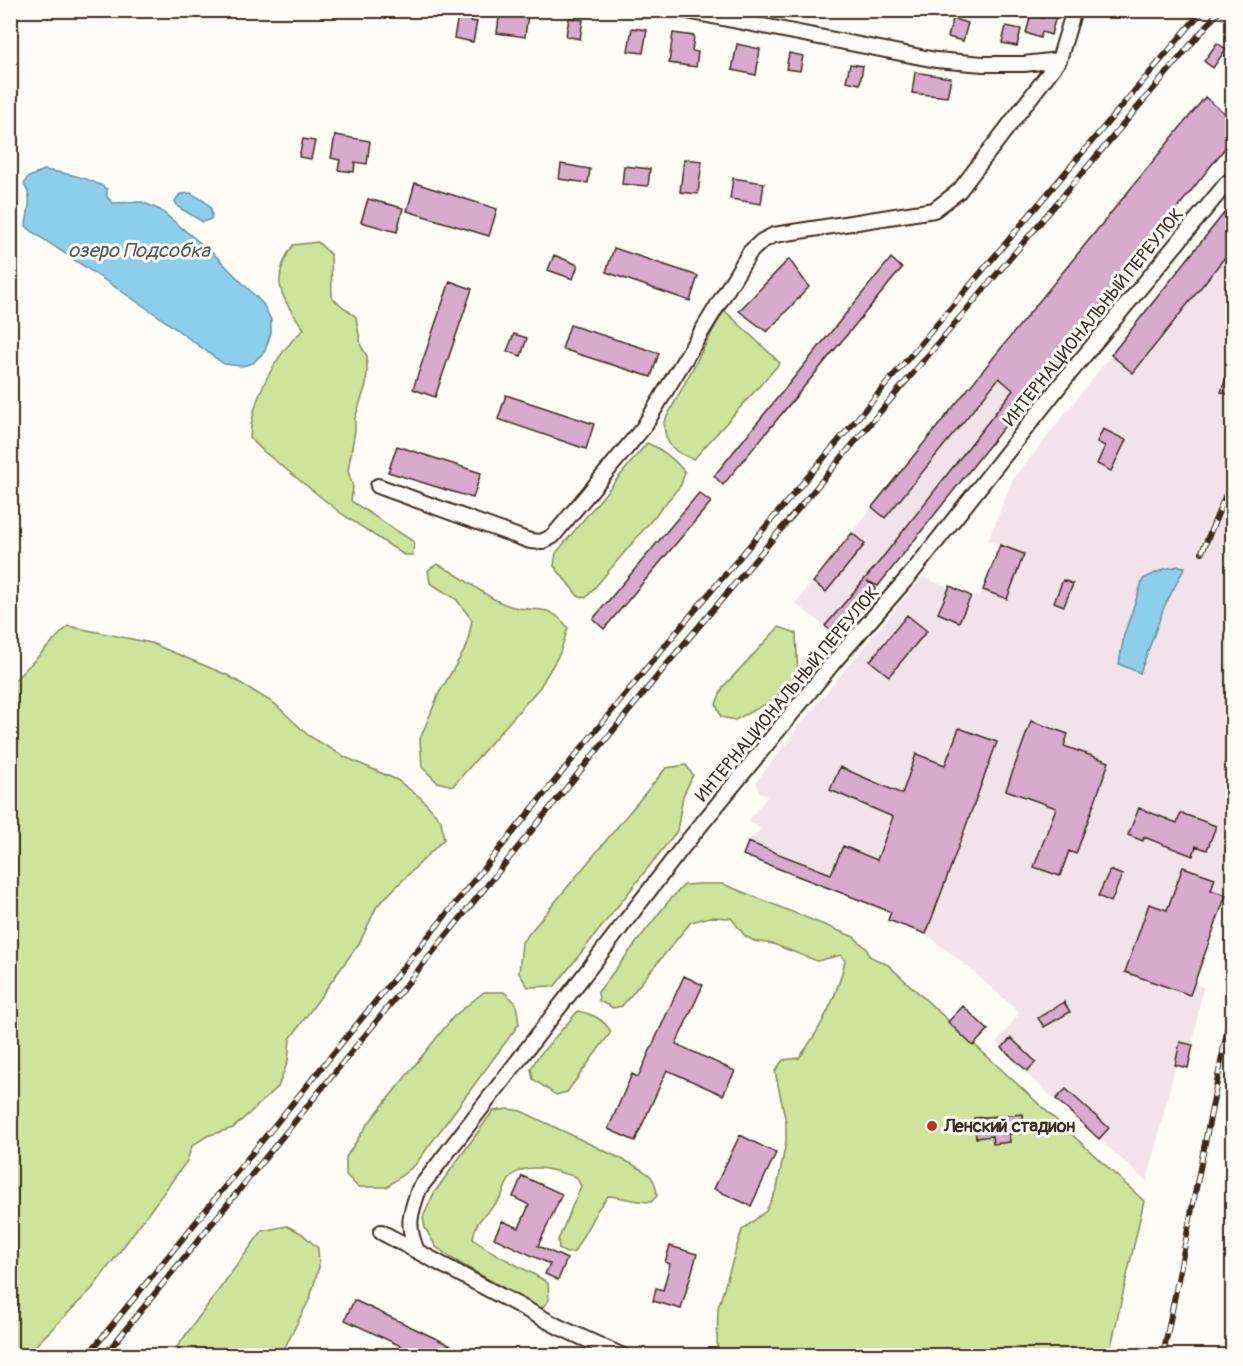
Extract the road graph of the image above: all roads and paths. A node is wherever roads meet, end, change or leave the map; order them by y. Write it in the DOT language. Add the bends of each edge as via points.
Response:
graph roads {
  1 [pos="682,10"];
  2 [pos="1074,10"];
  3 [pos="1059,60"];
  4 [pos="1233,179"];
  5 [pos="378,486"];
  6 [pos="381,1232"];
  7 [pos="417,1251"];
  8 [pos="623,1356"];
  1 -- 3 [label="street" via="936,60 983,64"];
  2 -- 3 [label="street"];
  3 -- 5 [label="street" via="959,191 934,210 762,241 745,260 643,428 553,536 542,542 530,541"];
  4 -- 7 [label="street, ИНТЕРНАЦИОНАЛЬНЫЙ ПЕРЕУЛОК" via="682,848 418,1188 409,1219"];
  6 -- 7 [label="street"];
  7 -- 8 [label="street" via="559,1327"];
}
